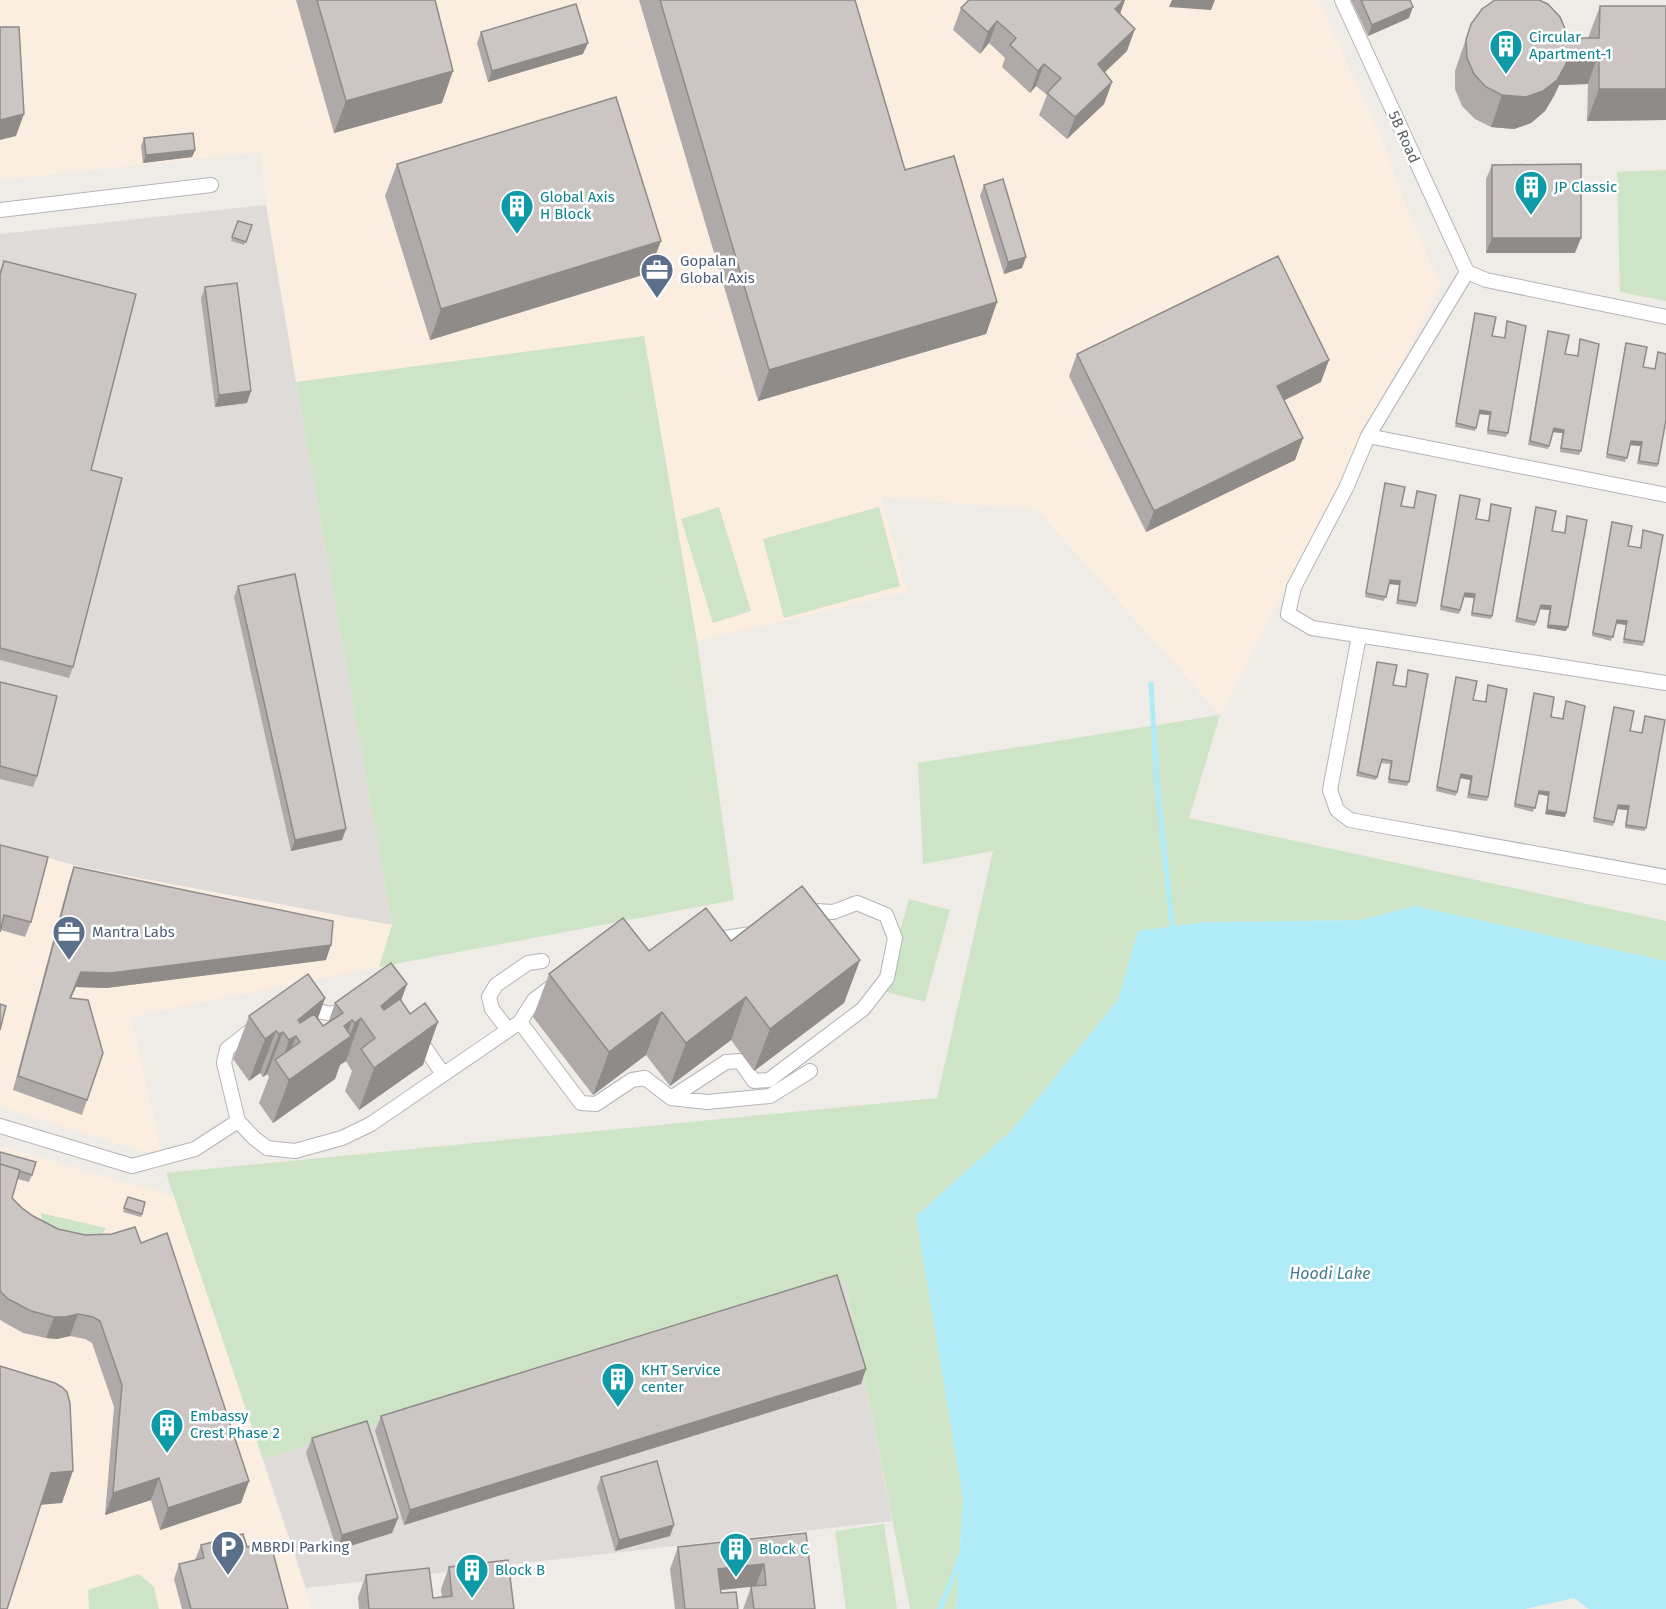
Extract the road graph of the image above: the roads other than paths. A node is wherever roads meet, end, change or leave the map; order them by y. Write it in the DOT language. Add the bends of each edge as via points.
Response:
graph roads {
  1 [pos="1342,0"];
  2 [pos="211,185"];
  3 [pos="0,210"];
  4 [pos="1467,272"];
  5 [pos="1666,317"];
  6 [pos="1368,436"];
  7 [pos="1666,495"];
  8 [pos="1359,636"];
  9 [pos="1666,683"];
  10 [pos="1666,877"];
  11 [pos="542,961"];
  12 [pos="364,1000"];
  13 [pos="287,1008"];
  14 [pos="265,1020"];
  15 [pos="514,1026"];
  16 [pos="410,1027"];
  17 [pos="810,1071"];
  18 [pos="443,1074"];
  19 [pos="671,1098"];
  20 [pos="238,1121"];
  21 [pos="0,1126"];
  1 -- 4 [label="street, 5B Road"];
  2 -- 3 [label="street"];
  4 -- 5 [label="street" via="1486,280"];
  4 -- 6 [label="street"];
  6 -- 7 [label="street"];
  6 -- 8 [label="street" via="1346,488 1294,587 1288,614 1312,628"];
  8 -- 9 [label="street"];
  8 -- 10 [label="street" via="1330,790 1336,810 1350,820"];
  11 -- 15 [label="street" via="528,963 496,985 489,996 492,1009"];
  12 -- 13 [label="street" via="332,1014"];
  14 -- 20 [label="street" via="227,1049 224,1063"];
  15 -- 18 [label="street"];
  15 -- 19 [label="street" via="581,1103 596,1104 632,1080 645,1078"];
  15 -- 19 [label="street" via="534,1000 595,954 658,957 698,933 718,939 758,933 797,910 832,912 857,903 886,915 895,938 887,978 863,1009 769,1080 754,1081 740,1060 726,1062"];
  16 -- 18 [label="street"];
  17 -- 19 [label="street" via="770,1096 707,1102"];
  18 -- 20 [label="street" via="371,1124 342,1138 295,1151 267,1148"];
  20 -- 21 [label="street" via="195,1149 132,1166"];
}
